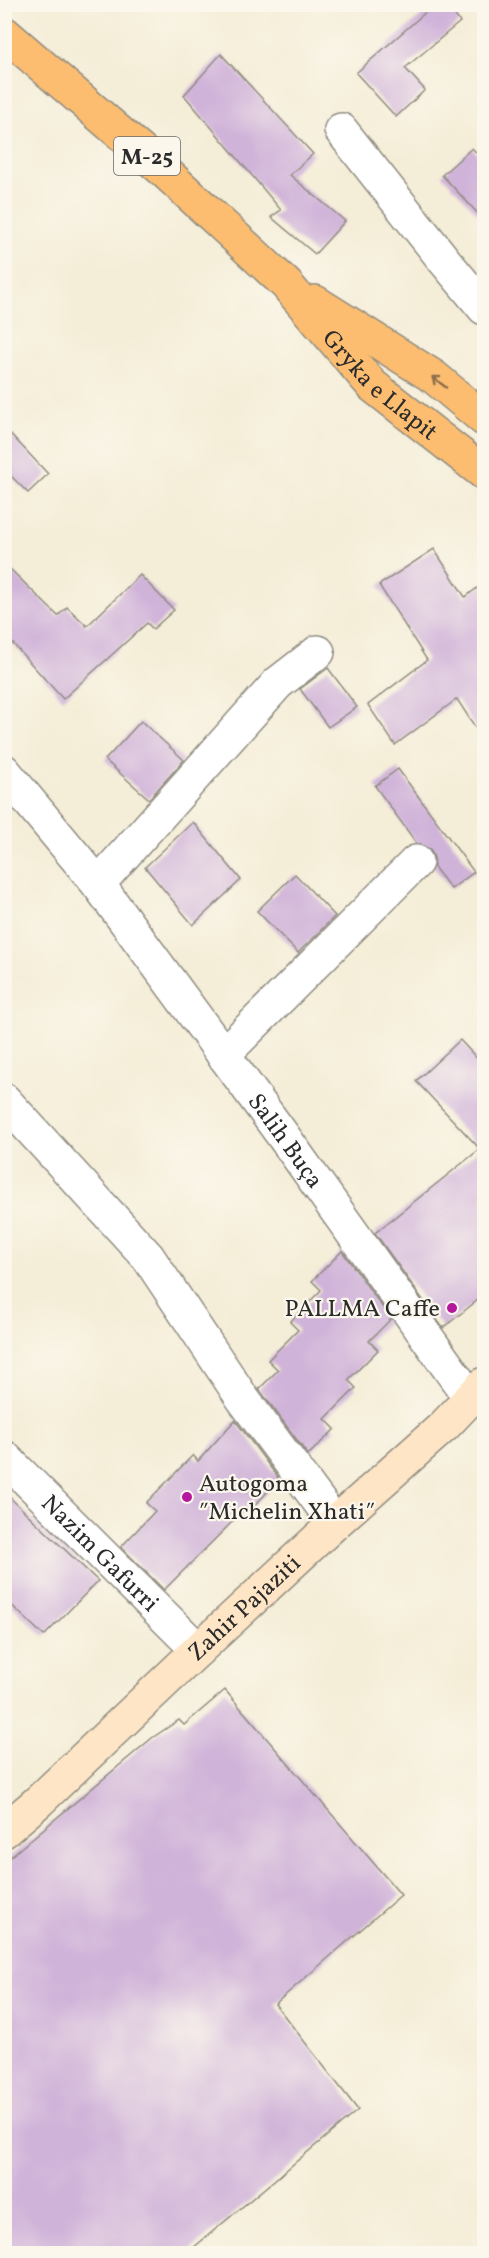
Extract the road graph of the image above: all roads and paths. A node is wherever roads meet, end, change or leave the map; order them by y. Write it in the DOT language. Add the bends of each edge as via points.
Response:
graph roads {
  1 [pos="4,33"];
  2 [pos="341,130"];
  3 [pos="286,284"];
  4 [pos="484,308"];
  5 [pos="484,419"];
  6 [pos="484,473"];
  7 [pos="318,652"];
  8 [pos="4,771"];
  9 [pos="416,862"];
  10 [pos="98,884"];
  11 [pos="223,1055"];
  12 [pos="4,1100"];
  13 [pos="478,1391"];
  14 [pos="4,1457"];
  15 [pos="335,1523"];
  16 [pos="198,1650"];
  17 [pos="4,1831"];
  1 -- 3 [label="main road, Gryka e Llapit / M-25" via="163,170"];
  2 -- 4 [label="street"];
  5 -- 3 [label="main road, Gryka e Llapit / M-25, one-way" via="434,377"];
  3 -- 6 [label="main road, Gryka e Llapit / M-25" via="373,386"];
  7 -- 10 [label="street" via="278,683"];
  8 -- 10 [label="street, Salih Buça"];
  9 -- 11 [label="street"];
  10 -- 11 [label="street, Salih Buça"];
  11 -- 13 [label="street, Salih Buça"];
  12 -- 15 [label="street" via="148,1257 243,1399"];
  13 -- 15 [label="main road, Zahir Pajaziti"];
  14 -- 16 [label="street, Nazim Gafurri"];
  15 -- 16 [label="main road, Zahir Pajaziti"];
  16 -- 17 [label="main road, Zahir Pajaziti"];
}
